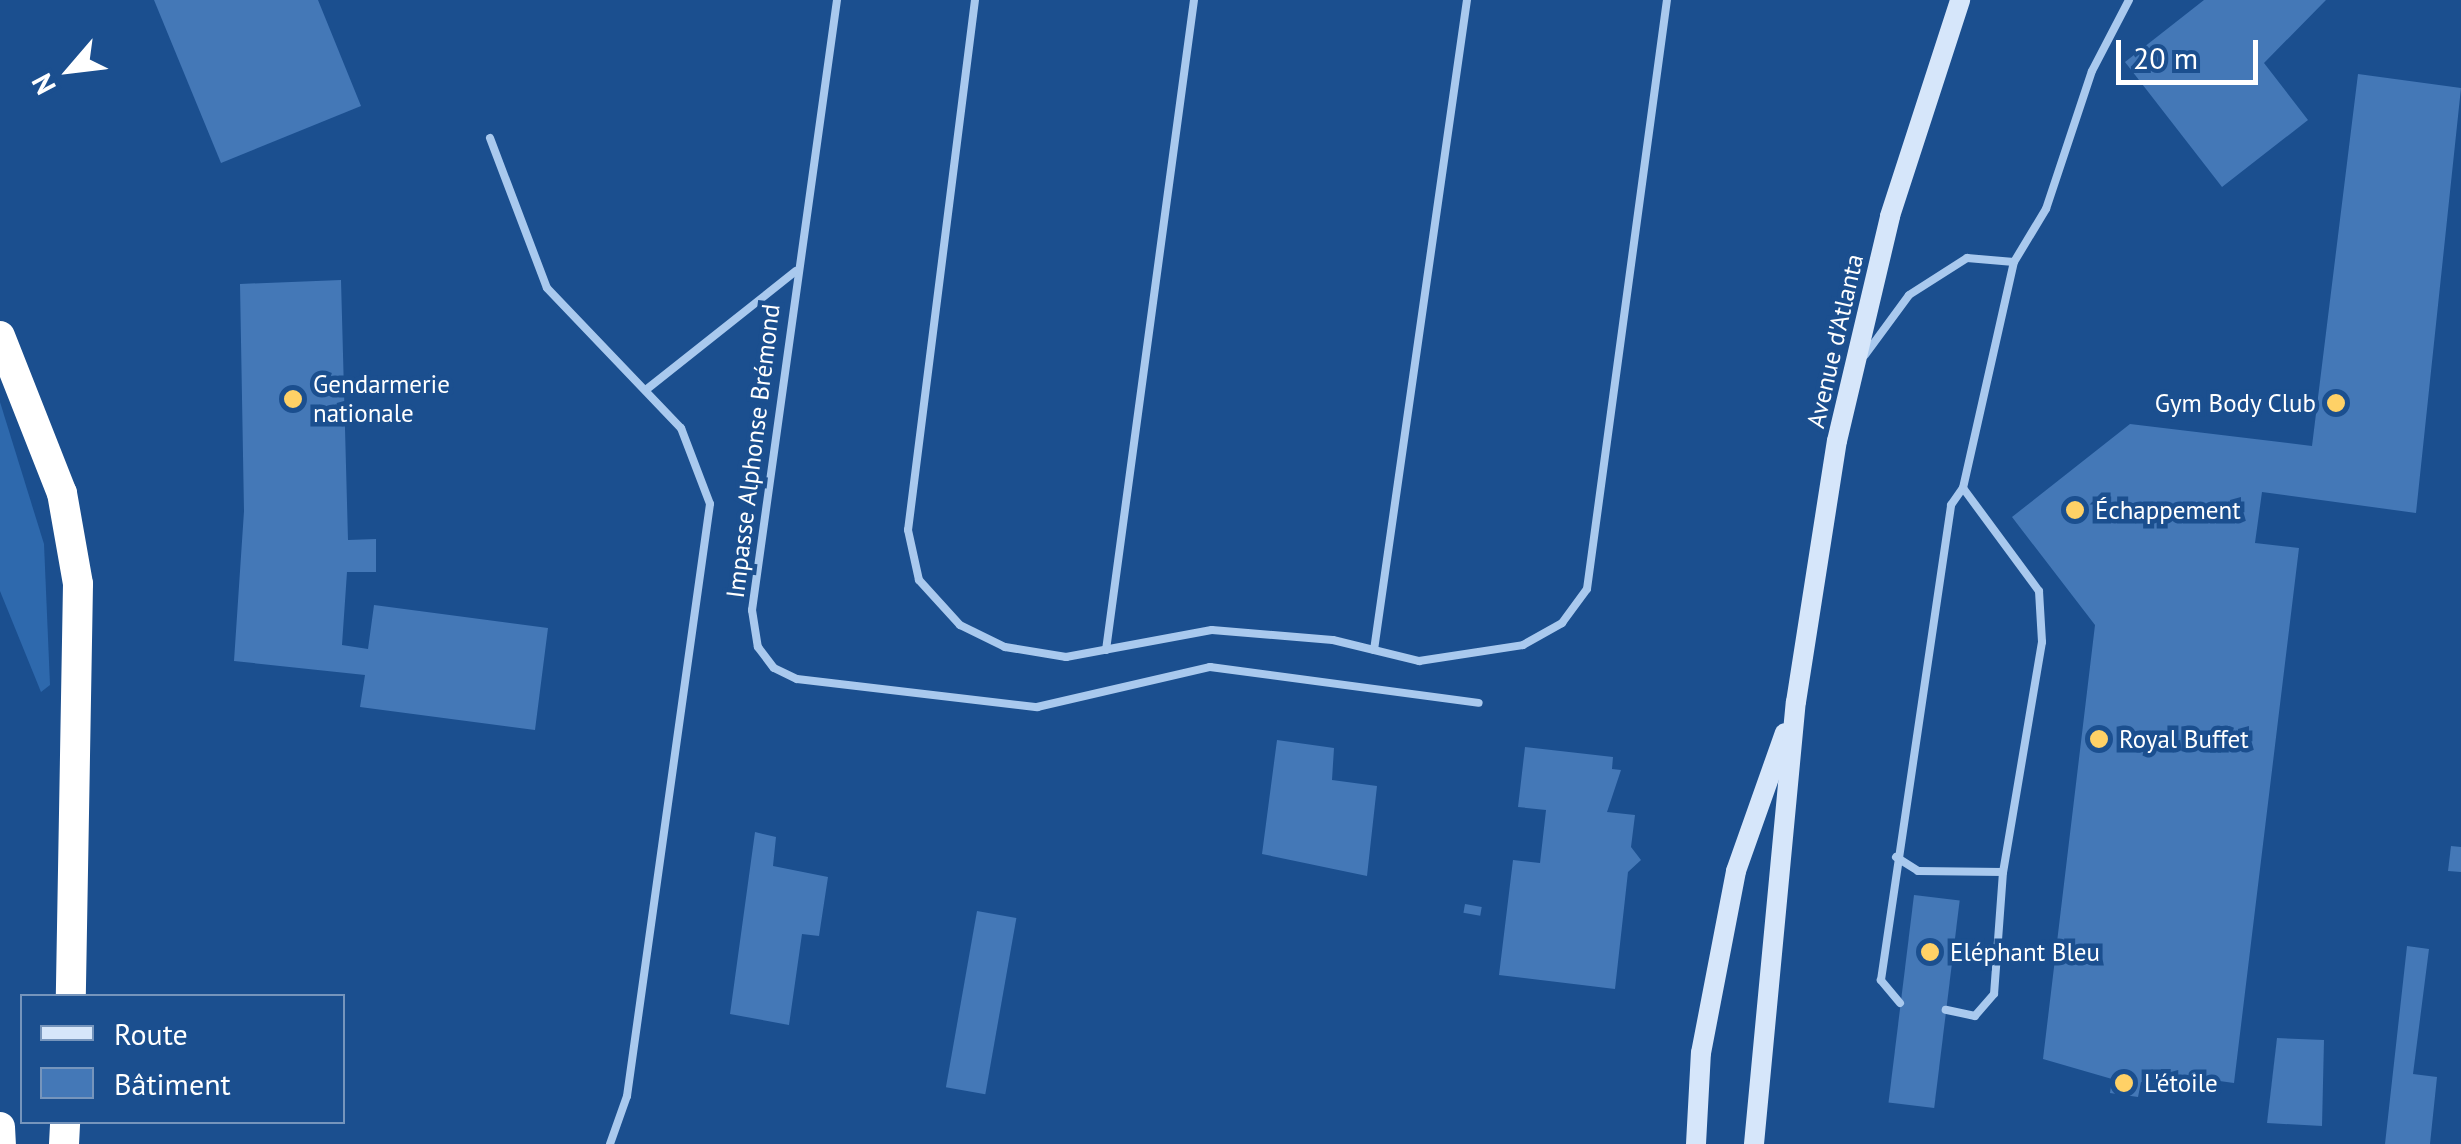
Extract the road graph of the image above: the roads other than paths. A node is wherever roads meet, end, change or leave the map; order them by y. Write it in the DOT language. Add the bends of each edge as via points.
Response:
graph roads {
  1 [pos="837,0"];
  2 [pos="975,0"];
  3 [pos="1194,0"];
  4 [pos="1467,0"];
  5 [pos="1668,0"];
  6 [pos="1960,0"];
  7 [pos="2129,0"];
  8 [pos="490,138"];
  9 [pos="2014,262"];
  10 [pos="796,270"];
  11 [pos="0,336"];
  12 [pos="1854,371"];
  13 [pos="647,389"];
  14 [pos="1962,488"];
  15 [pos="1106,650"];
  16 [pos="1374,650"];
  17 [pos="1796,702"];
  18 [pos="1480,703"];
  19 [pos="1896,857"];
  20 [pos="2002,872"];
  21 [pos="71,994"];
  22 [pos="1900,1002"];
  23 [pos="1946,1010"];
  24 [pos="0,1128"];
  25 [pos="1,1144"];
  26 [pos="610,1144"];
  27 [pos="1696,1144"];
  28 [pos="1754,1144"];
  1 -- 10 [label="lane, Impasse Alphonse Brémond"];
  2 -- 15 [label="lane" via="908,530 919,580 960,625 1005,647 1066,658"];
  3 -- 15 [label="lane"];
  4 -- 16 [label="lane"];
  5 -- 16 [label="lane" via="1587,589 1562,623 1523,645 1419,661"];
  6 -- 12 [label="main road, Avenue d'Atlanta" via="1890,216"];
  7 -- 9 [label="lane" via="2092,72 2046,209"];
  8 -- 13 [label="lane" via="547,288"];
  9 -- 12 [label="lane" via="1968,258 1909,295"];
  9 -- 14 [label="lane"];
  10 -- 13 [label="lane"];
  10 -- 18 [label="lane, Impasse Alphonse Brémond" via="752,610 758,646 774,668 796,679 1037,707 1210,668"];
  11 -- 21 [label="highway" via="62,493 78,584"];
  12 -- 17 [label="main road, Avenue d'Atlanta"];
  13 -- 26 [label="lane" via="700,458 710,504 627,1096"];
  14 -- 19 [label="lane" via="1951,504"];
  14 -- 20 [label="lane" via="2039,592 2042,642"];
  15 -- 16 [label="lane" via="1212,630"];
  17 -- 27 [label="main road, Avenue d'Atlanta" via="1736,871 1701,1053"];
  17 -- 28 [label="main road, Avenue d'Atlanta"];
  19 -- 20 [label="lane" via="1918,871"];
  19 -- 22 [label="lane" via="1881,980"];
  20 -- 23 [label="lane" via="1994,994 1975,1016"];
  24 -- 25 [label="highway"];
}
